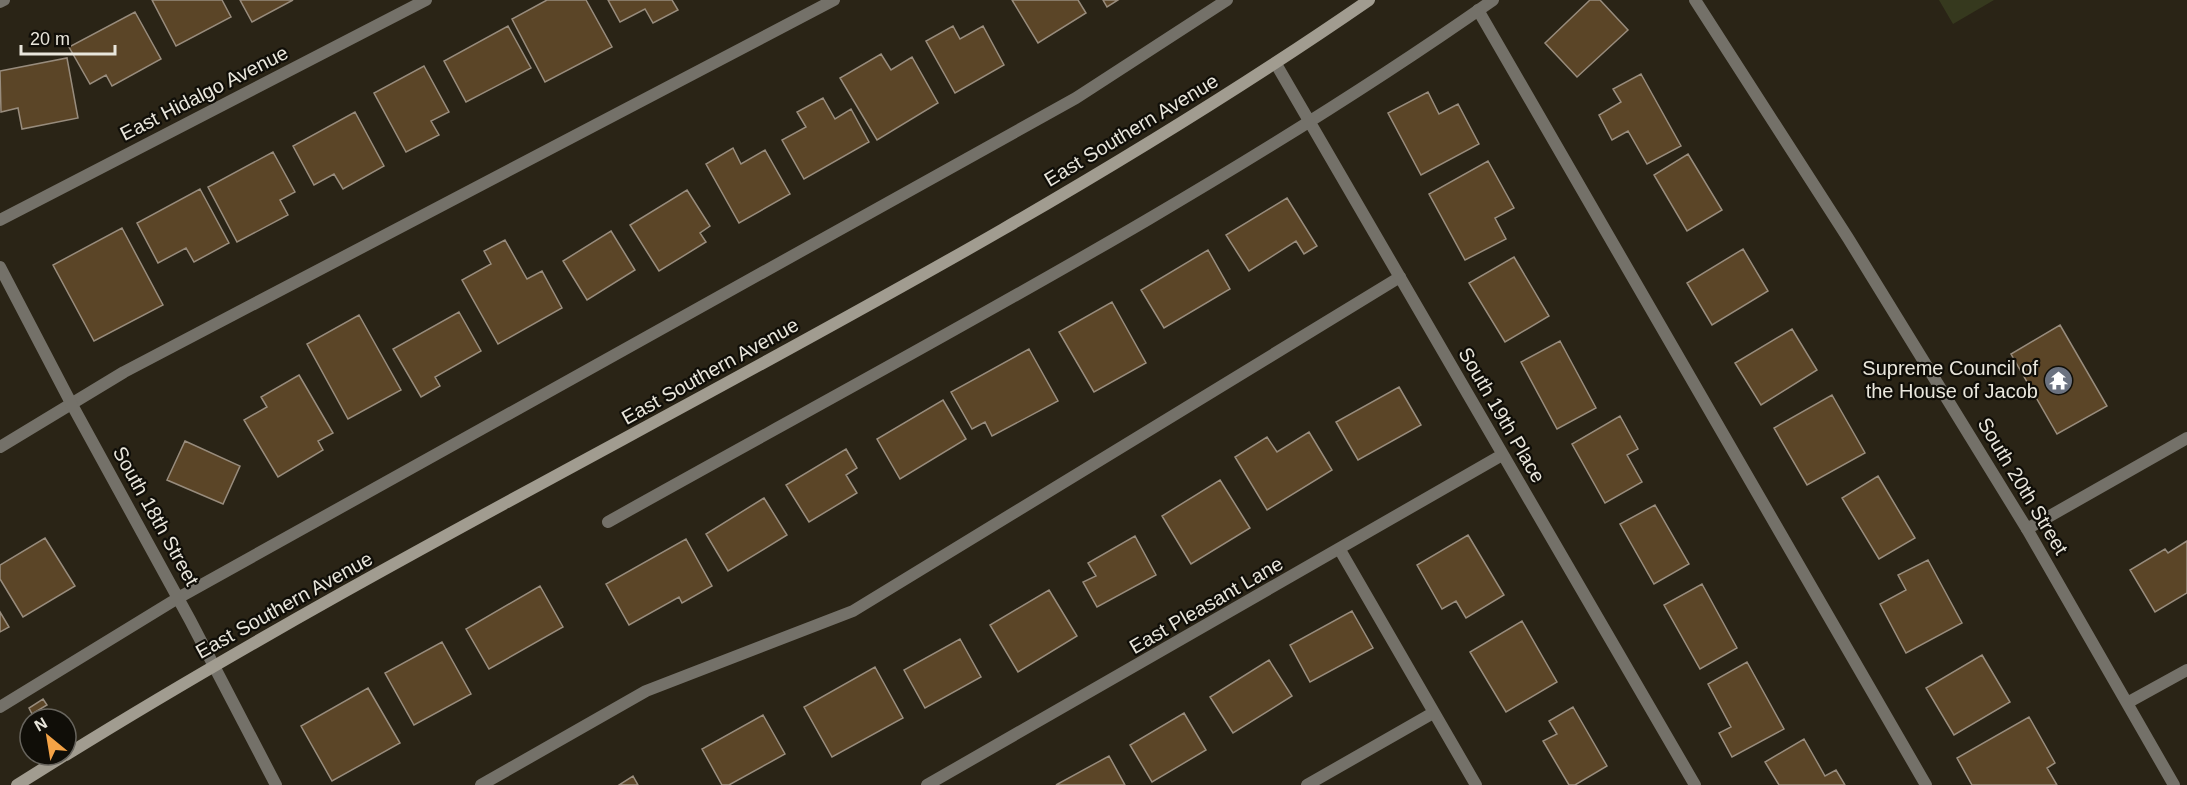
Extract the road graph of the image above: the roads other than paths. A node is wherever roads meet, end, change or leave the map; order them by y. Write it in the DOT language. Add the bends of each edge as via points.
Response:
graph roads {
  1 [pos="4,0"];
  2 [pos="426,0"];
  3 [pos="834,0"];
  4 [pos="1227,0"];
  5 [pos="1493,0"];
  6 [pos="1695,0"];
  7 [pos="0,2"];
  8 [pos="1364,2"];
  9 [pos="1478,10"];
  10 [pos="1276,64"];
  11 [pos="1308,121"];
  12 [pos="0,220"];
  13 [pos="0,267"];
  14 [pos="1400,277"];
  15 [pos="71,404"];
  16 [pos="2187,438"];
  17 [pos="0,447"];
  18 [pos="1502,455"];
  19 [pos="608,522"];
  20 [pos="2027,529"];
  21 [pos="1340,550"];
  22 [pos="178,598"];
  23 [pos="214,667"];
  24 [pos="2187,670"];
  25 [pos="2127,703"];
  26 [pos="0,707"];
  27 [pos="1434,712"];
  28 [pos="78,748"];
  29 [pos="46,767"];
  30 [pos="1693,784"];
  31 [pos="17,785"];
  32 [pos="276,785"];
  33 [pos="481,785"];
  34 [pos="927,785"];
  35 [pos="1307,785"];
  36 [pos="1476,785"];
  37 [pos="1926,785"];
  38 [pos="2174,785"];
  1 -- 7 [label="street"];
  2 -- 12 [label="street, East Hidalgo Avenue"];
  3 -- 15 [label="street" via="124,372"];
  4 -- 22 [label="street" via="1076,98"];
  5 -- 9 [label="street"];
  6 -- 20 [label="street, South 20th Street" via="1848,238"];
  8 -- 10 [label="main road, East Southern Avenue"];
  9 -- 11 [label="street"];
  9 -- 37 [label="street"];
  10 -- 11 [label="street, South 19th Place"];
  10 -- 23 [label="main road, East Southern Avenue" via="1097,176"];
  11 -- 14 [label="street, South 19th Place"];
  11 -- 19 [label="street" via="1113,239"];
  13 -- 15 [label="street, South 18th Street"];
  14 -- 18 [label="street, South 19th Place"];
  14 -- 33 [label="street" via="853,611 645,691"];
  15 -- 17 [label="street"];
  15 -- 22 [label="street, South 18th Street"];
  16 -- 20 [label="street"];
  18 -- 21 [label="street, East Pleasant Lane"];
  18 -- 30 [label="street, South 19th Place"];
  20 -- 25 [label="street, South 20th Street"];
  21 -- 27 [label="street"];
  21 -- 34 [label="street, East Pleasant Lane"];
  22 -- 23 [label="street, South 18th Street"];
  22 -- 26 [label="street"];
  23 -- 28 [label="main road, East Southern Avenue"];
  23 -- 32 [label="street, South 18th Street"];
  24 -- 25 [label="street"];
  25 -- 38 [label="street, South 20th Street"];
  27 -- 35 [label="street"];
  27 -- 36 [label="street"];
  29 -- 31 [label="main road, East Southern Avenue"];
}
